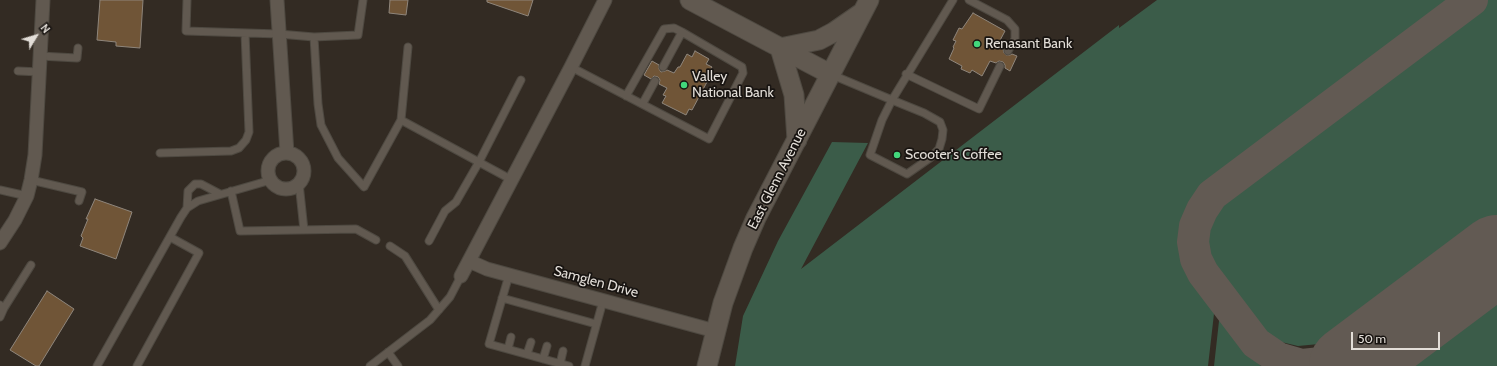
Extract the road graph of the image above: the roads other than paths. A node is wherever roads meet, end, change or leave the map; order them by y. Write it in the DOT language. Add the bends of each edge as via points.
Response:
graph roads {
  1 [pos="43,0"];
  2 [pos="187,0"];
  3 [pos="277,0"];
  4 [pos="363,0"];
  5 [pos="605,0"];
  6 [pos="690,0"];
  7 [pos="953,0"];
  8 [pos="969,0"];
  9 [pos="866,6"];
  10 [pos="682,32"];
  11 [pos="245,33"];
  12 [pos="279,34"];
  13 [pos="314,37"];
  14 [pos="78,48"];
  15 [pos="408,48"];
  16 [pos="780,48"];
  17 [pos="1008,51"];
  18 [pos="40,56"];
  19 [pos="1000,66"];
  20 [pos="571,67"];
  21 [pos="663,67"];
  22 [pos="18,71"];
  23 [pos="40,72"];
  24 [pos="830,74"];
  25 [pos="906,74"];
  26 [pos="521,80"];
  27 [pos="655,81"];
  28 [pos="626,96"];
  29 [pos="892,100"];
  30 [pos="643,103"];
  31 [pos="401,120"];
  32 [pos="797,140"];
  33 [pos="160,153"];
  34 [pos="287,153"];
  35 [pos="479,162"];
  36 [pos="31,180"];
  37 [pos="271,180"];
  38 [pos="512,180"];
  39 [pos="299,183"];
  40 [pos="0,190"];
  41 [pos="231,191"];
  42 [pos="220,194"];
  43 [pos="27,196"];
  44 [pos="79,201"];
  45 [pos="187,208"];
  46 [pos="304,230"];
  47 [pos="170,237"];
  48 [pos="376,240"];
  49 [pos="429,240"];
  50 [pos="0,243"];
  51 [pos="390,246"];
  52 [pos="469,261"];
  53 [pos="31,265"];
  54 [pos="509,275"];
  55 [pos="461,276"];
  56 [pos="502,298"];
  57 [pos="603,301"];
  58 [pos="2,307"];
  59 [pos="439,310"];
  60 [pos="0,317"];
  61 [pos="596,324"];
  62 [pos="715,331"];
  63 [pos="511,337"];
  64 [pos="531,342"];
  65 [pos="547,346"];
  66 [pos="508,349"];
  67 [pos="563,351"];
  68 [pos="388,352"];
  69 [pos="527,354"];
  70 [pos="543,359"];
  71 [pos="560,364"];
  72 [pos="97,366"];
  73 [pos="137,366"];
  74 [pos="370,366"];
  75 [pos="398,366"];
  76 [pos="569,366"];
  77 [pos="585,366"];
  78 [pos="707,366"];
  1 -- 18 [label="street"];
  2 -- 11 [label="lane" via="186,31"];
  3 -- 12 [label="street"];
  4 -- 13 [label="lane" via="358,35"];
  5 -- 20 [label="street"];
  6 -- 16 [label="main road"];
  7 -- 25 [label="lane"];
  8 -- 17 [label="lane" via="1007,20 1015,29 1015,40"];
  9 -- 16 [label="main road" via="834,32 819,40"];
  9 -- 24 [label="main road, East Glenn Avenue"];
  10 -- 21 [label="lane"];
  10 -- 28 [label="lane" via="674,28 664,29"];
  10 -- 30 [label="lane" via="742,67 743,73 709,140"];
  11 -- 12 [label="lane"];
  11 -- 33 [label="lane" via="249,132 246,140 239,148 231,151"];
  12 -- 13 [label="lane"];
  12 -- 34 [label="street"];
  13 -- 31 [label="lane" via="321,125 338,158 364,187"];
  14 -- 18 [label="lane" via="77,58"];
  15 -- 31 [label="lane"];
  16 -- 24 [label="main road"];
  16 -- 32 [label="main road" via="794,95"];
  18 -- 23 [label="street"];
  19 -- 25 [label="lane" via="980,110"];
  20 -- 28 [label="lane"];
  20 -- 38 [label="street"];
  22 -- 23 [label="lane"];
  23 -- 36 [label="street"];
  24 -- 29 [label="lane"];
  24 -- 32 [label="main road, East Glenn Avenue"];
  25 -- 29 [label="lane"];
  26 -- 35 [label="lane"];
  27 -- 30 [label="lane"];
  28 -- 30 [label="lane"];
  29 -- 29 [label="lane" via="870,155 907,174 939,149 943,130 940,122"];
  31 -- 35 [label="lane"];
  32 -- 62 [label="main road, East Glenn Avenue" via="743,248"];
  34 -- 37 [label="street" via="278,154 270,162 268,173"];
  34 -- 39 [label="street" via="296,155 303,165 303,177"];
  35 -- 38 [label="lane"];
  35 -- 49 [label="lane" via="456,202 445,211"];
  36 -- 43 [label="street"];
  36 -- 44 [label="lane" via="82,192"];
  37 -- 39 [label="street" via="284,189"];
  37 -- 41 [label="lane"];
  38 -- 52 [label="street"];
  39 -- 46 [label="lane"];
  40 -- 43 [label="lane"];
  41 -- 42 [label="lane"];
  41 -- 46 [label="lane" via="240,231"];
  42 -- 45 [label="lane" via="198,201"];
  42 -- 45 [label="lane" via="201,184 195,184 188,192"];
  43 -- 50 [label="street"];
  45 -- 47 [label="lane"];
  46 -- 48 [label="lane" via="356,229"];
  47 -- 72 [label="lane"];
  47 -- 73 [label="lane" via="199,253"];
  51 -- 59 [label="lane" via="405,256"];
  52 -- 54 [label="street, Samglen Drive"];
  52 -- 55 [label="street"];
  53 -- 58 [label="lane"];
  54 -- 56 [label="lane"];
  54 -- 57 [label="street, Samglen Drive"];
  55 -- 59 [label="lane" via="450,297"];
  56 -- 61 [label="lane" via="520,307 555,317"];
  56 -- 66 [label="lane" via="489,344"];
  57 -- 61 [label="lane"];
  57 -- 62 [label="street, Samglen Drive"];
  58 -- 60 [label="lane"];
  59 -- 68 [label="lane"];
  61 -- 77 [label="lane"];
  62 -- 78 [label="main road, East Glenn Avenue"];
  63 -- 66 [label="lane"];
  64 -- 69 [label="lane"];
  65 -- 70 [label="lane"];
  66 -- 69 [label="lane"];
  67 -- 71 [label="lane"];
  68 -- 74 [label="lane"];
  68 -- 75 [label="lane"];
  69 -- 70 [label="lane"];
  70 -- 71 [label="lane"];
  71 -- 76 [label="lane"];
}
